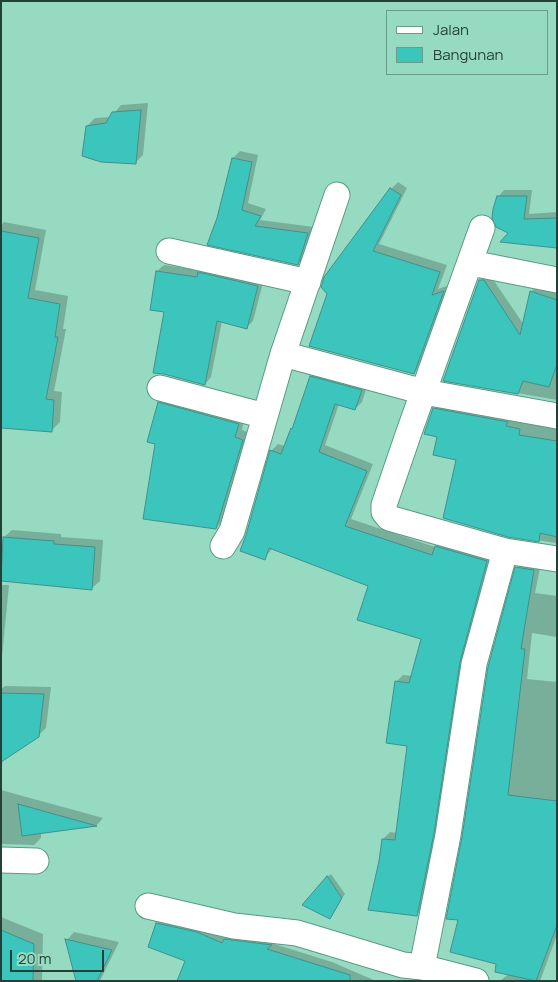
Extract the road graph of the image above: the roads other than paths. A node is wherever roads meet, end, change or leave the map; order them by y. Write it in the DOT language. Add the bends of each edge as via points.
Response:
graph roads {
  1 [pos="337,195"];
  2 [pos="482,228"];
  3 [pos="168,251"];
  4 [pos="471,262"];
  5 [pos="557,280"];
  6 [pos="308,282"];
  7 [pos="283,354"];
  8 [pos="160,388"];
  9 [pos="424,392"];
  10 [pos="265,416"];
  11 [pos="557,416"];
  12 [pos="223,546"];
  13 [pos="505,551"];
  14 [pos="557,559"];
  15 [pos="1,860"];
  16 [pos="36,861"];
  17 [pos="148,906"];
  18 [pos="408,971"];
  19 [pos="476,981"];
  1 -- 6 [label="street"];
  2 -- 4 [label="street"];
  3 -- 6 [label="street"];
  4 -- 5 [label="street"];
  4 -- 9 [label="street"];
  6 -- 7 [label="street"];
  7 -- 9 [label="street"];
  7 -- 10 [label="street"];
  8 -- 10 [label="street"];
  9 -- 11 [label="street"];
  9 -- 13 [label="street" via="384,512 389,518"];
  10 -- 12 [label="street" via="232,531"];
  13 -- 14 [label="street"];
  13 -- 18 [label="street" via="474,664 448,835"];
  15 -- 16 [label="street"];
  17 -- 18 [label="street" via="234,926 297,933"];
  18 -- 19 [label="street"];
}
